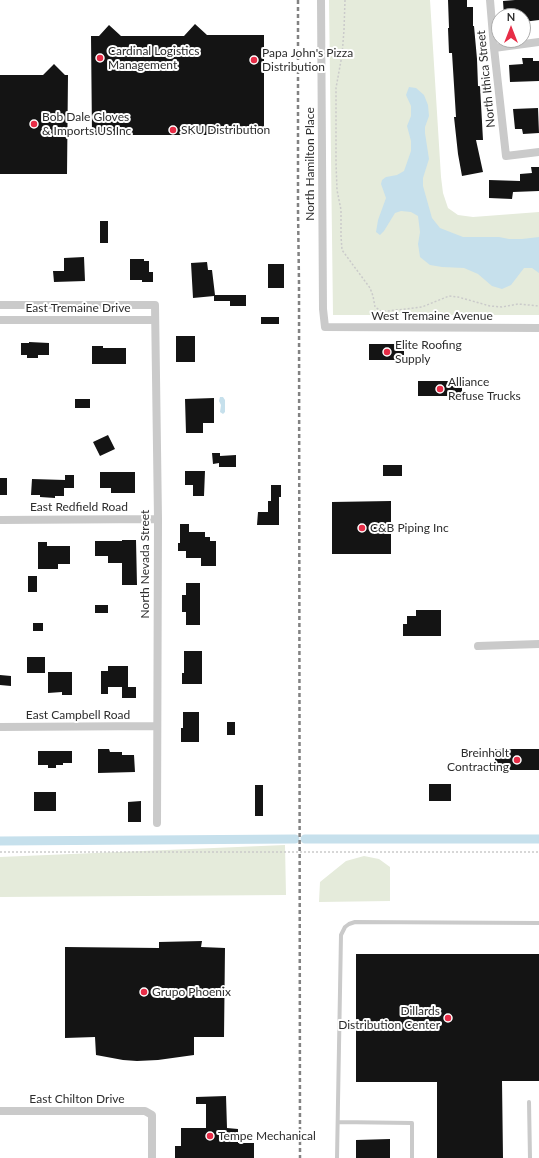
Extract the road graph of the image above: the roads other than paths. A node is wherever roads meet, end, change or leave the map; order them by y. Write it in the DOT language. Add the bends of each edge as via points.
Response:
graph roads {
  1 [pos="321,0"];
  2 [pos="490,0"];
  3 [pos="491,12"];
  4 [pos="494,48"];
  5 [pos="539,152"];
  6 [pos="0,305"];
  7 [pos="155,305"];
  8 [pos="0,320"];
  9 [pos="156,320"];
  10 [pos="325,327"];
  11 [pos="539,328"];
  12 [pos="158,519"];
  13 [pos="0,520"];
  14 [pos="539,644"];
  15 [pos="478,646"];
  16 [pos="157,726"];
  17 [pos="0,727"];
  18 [pos="157,823"];
  19 [pos="539,923"];
  20 [pos="529,1102"];
  21 [pos="0,1111"];
  22 [pos="338,1122"];
  23 [pos="152,1158"];
  24 [pos="337,1158"];
  25 [pos="412,1158"];
  26 [pos="530,1158"];
  1 -- 10 [label="street, North Hamilton Place" via="322,310"];
  2 -- 3 [label="street, North Ithica Street"];
  4 -- 5 [label="street, North Ithica Street" via="506,156"];
  6 -- 7 [label="street, East Tremaine Drive"];
  7 -- 9 [label="street, North Nevada Street"];
  8 -- 9 [label="street, East Tremaine Drive"];
  9 -- 12 [label="street, North Nevada Street"];
  10 -- 11 [label="street, West Tremaine Avenue"];
  12 -- 13 [label="street, East Redfield Road"];
  12 -- 16 [label="street, North Nevada Street"];
  14 -- 15 [label="street"];
  16 -- 17 [label="street, East Campbell Road"];
  16 -- 18 [label="street, North Nevada Street"];
  19 -- 22 [label="lane" via="355,922 345,927 341,935"];
  20 -- 26 [label="lane"];
  21 -- 23 [label="street, East Chilton Drive" via="144,1111 152,1115"];
  22 -- 24 [label="lane"];
  22 -- 25 [label="lane" via="412,1123"];
}
